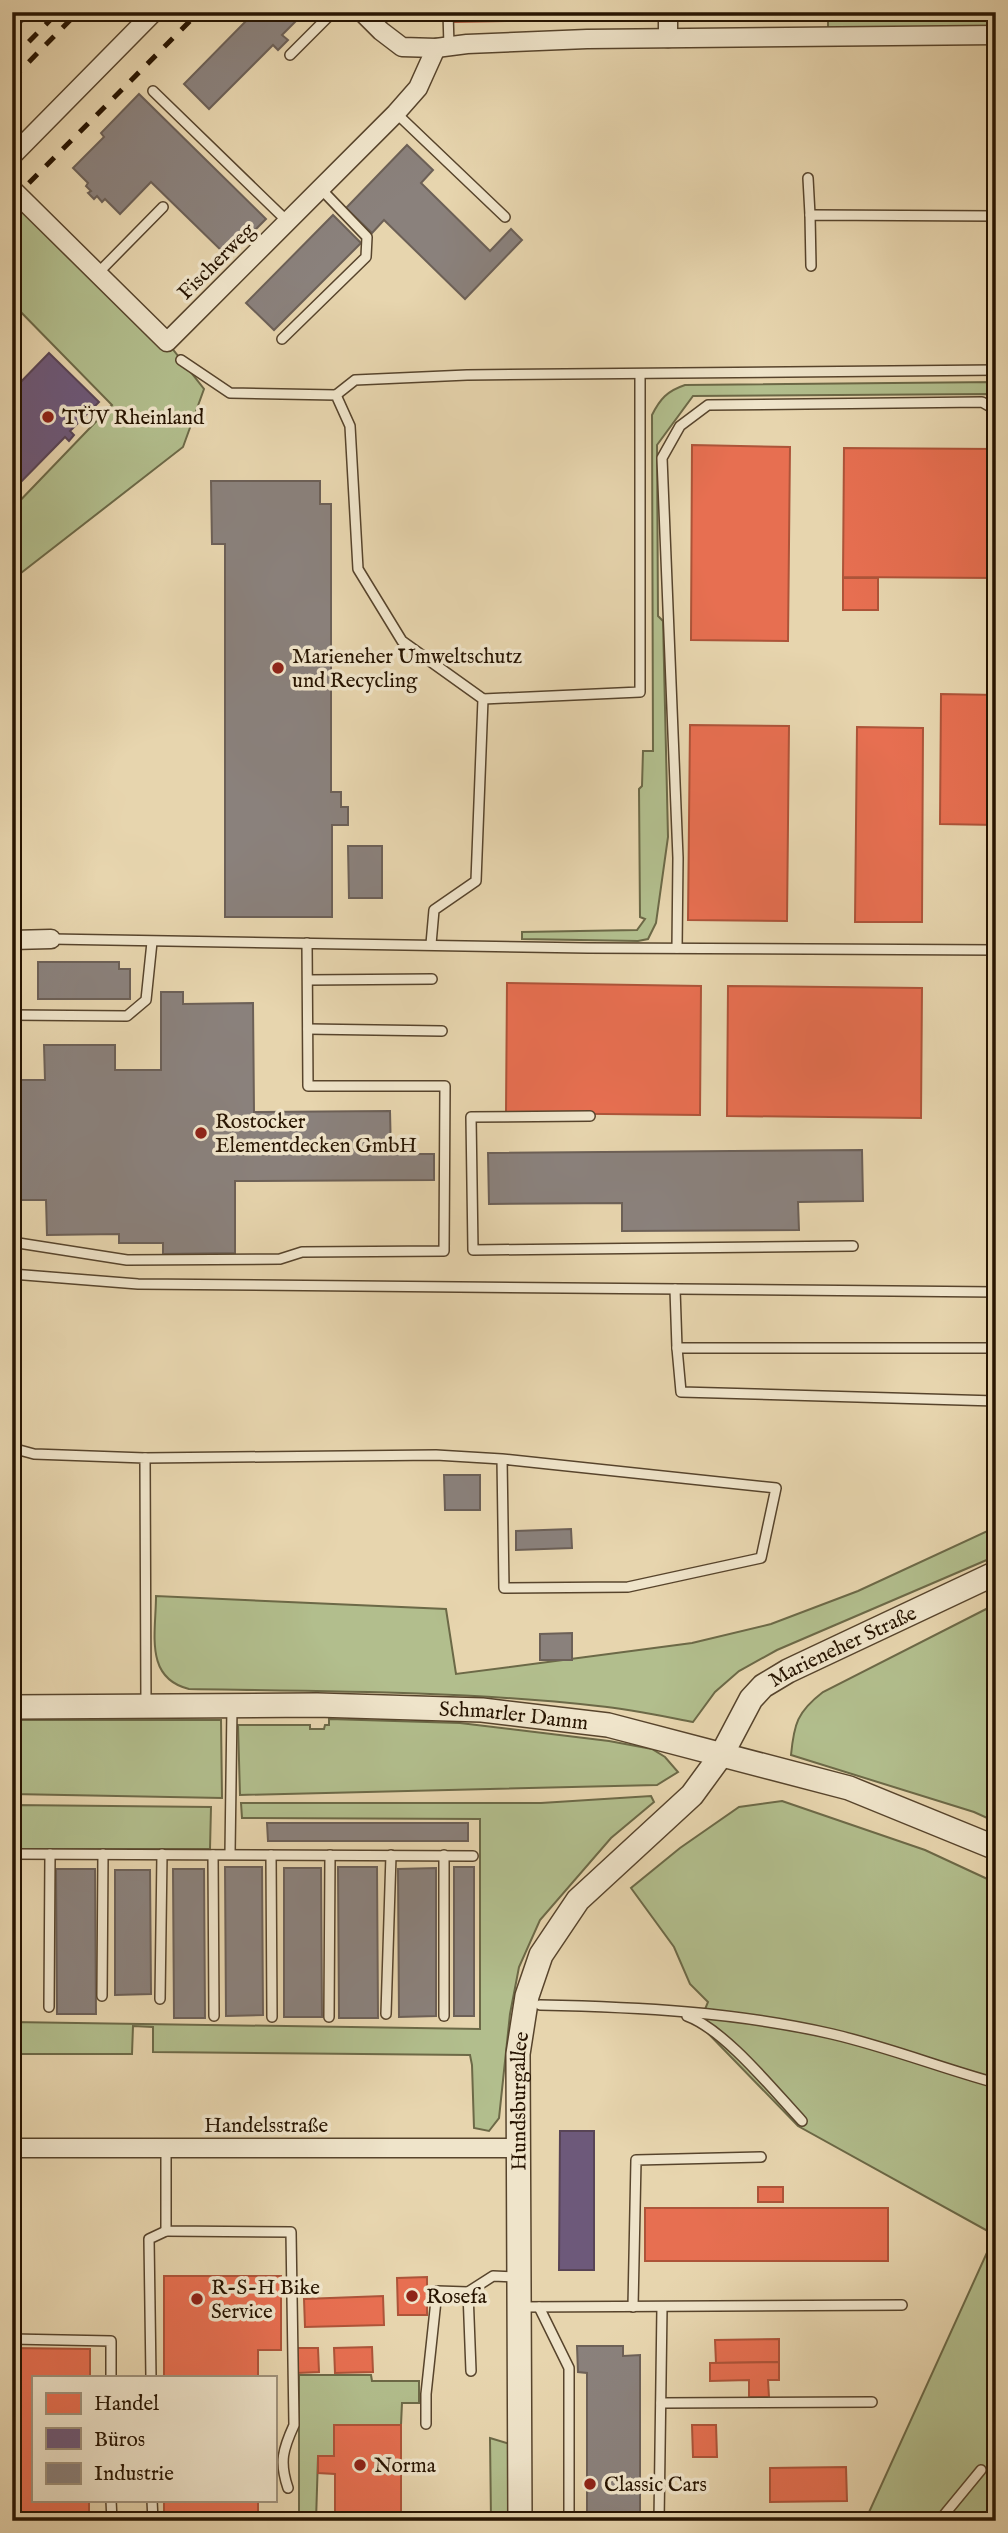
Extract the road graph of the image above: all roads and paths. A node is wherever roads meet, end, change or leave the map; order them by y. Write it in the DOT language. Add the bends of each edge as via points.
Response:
graph roads {
  1 [pos="153,12"];
  2 [pos="333,12"];
  3 [pos="362,12"];
  4 [pos="448,12"];
  5 [pos="668,12"];
  6 [pos="996,35"];
  7 [pos="668,38"];
  8 [pos="443,47"];
  9 [pos="290,55"];
  10 [pos="153,91"];
  11 [pos="396,113"];
  12 [pos="12,156"];
  13 [pos="808,178"];
  14 [pos="320,188"];
  15 [pos="12,189"];
  16 [pos="163,207"];
  17 [pos="810,215"];
  18 [pos="996,216"];
  19 [pos="505,217"];
  20 [pos="287,221"];
  21 [pos="811,266"];
  22 [pos="98,273"];
  23 [pos="282,339"];
  24 [pos="181,360"];
  25 [pos="996,370"];
  26 [pos="640,374"];
  27 [pos="336,395"];
  28 [pos="996,410"];
  29 [pos="483,699"];
  30 [pos="51,939"];
  31 [pos="12,940"];
  32 [pos="152,942"];
  33 [pos="307,943"];
  34 [pos="430,944"];
  35 [pos="677,948"];
  36 [pos="996,950"];
  37 [pos="432,979"];
  38 [pos="308,980"];
  39 [pos="12,1015"];
  40 [pos="308,1029"];
  41 [pos="442,1031"];
  42 [pos="590,1115"];
  43 [pos="12,1242"];
  44 [pos="853,1246"];
  45 [pos="12,1274"];
  46 [pos="675,1289"];
  47 [pos="996,1292"];
  48 [pos="677,1348"];
  49 [pos="996,1348"];
  50 [pos="996,1401"];
  51 [pos="12,1448"];
  52 [pos="145,1458"];
  53 [pos="502,1459"];
  54 [pos="996,1573"];
  55 [pos="12,1707"];
  56 [pos="146,1707"];
  57 [pos="232,1707"];
  58 [pos="722,1754"];
  59 [pos="996,1848"];
  60 [pos="12,1854"];
  61 [pos="50,1854"];
  62 [pos="103,1854"];
  63 [pos="162,1854"];
  64 [pos="213,1854"];
  65 [pos="230,1854"];
  66 [pos="271,1855"];
  67 [pos="330,1855"];
  68 [pos="391,1856"];
  69 [pos="444,1856"];
  70 [pos="473,1856"];
  71 [pos="102,1996"];
  72 [pos="160,1999"];
  73 [pos="540,2006"];
  74 [pos="49,2007"];
  75 [pos="665,2008"];
  76 [pos="386,2014"];
  77 [pos="214,2016"];
  78 [pos="444,2016"];
  79 [pos="272,2017"];
  80 [pos="329,2017"];
  81 [pos="996,2083"];
  82 [pos="802,2120"];
  83 [pos="12,2148"];
  84 [pos="166,2148"];
  85 [pos="519,2148"];
  86 [pos="761,2157"];
  87 [pos="166,2231"];
  88 [pos="519,2277"];
  89 [pos="468,2292"];
  90 [pos="902,2305"];
  91 [pos="529,2307"];
  92 [pos="634,2307"];
  93 [pos="662,2307"];
  94 [pos="12,2339"];
  95 [pos="471,2371"];
  96 [pos="111,2376"];
  97 [pos="150,2376"];
  98 [pos="872,2402"];
  99 [pos="661,2403"];
  100 [pos="426,2424"];
  101 [pos="981,2470"];
  102 [pos="288,2488"];
  103 [pos="111,2502"];
  104 [pos="152,2502"];
  105 [pos="111,2521"];
  106 [pos="153,2521"];
  107 [pos="520,2521"];
  108 [pos="569,2521"];
  109 [pos="659,2521"];
  110 [pos="939,2521"];
  1 -- 12 [label="street"];
  2 -- 9 [label="lane"];
  3 -- 8 [label="street" via="402,47"];
  4 -- 8 [label="lane"];
  5 -- 7 [label="street"];
  6 -- 7 [label="street"];
  7 -- 8 [label="street"];
  8 -- 11 [label="street, Fischerweg"];
  10 -- 20 [label="lane"];
  11 -- 14 [label="street, Fischerweg"];
  11 -- 19 [label="lane"];
  13 -- 17 [label="lane"];
  14 -- 20 [label="street, Fischerweg"];
  14 -- 23 [label="lane" via="367,237 366,257"];
  15 -- 22 [label="street, Fischerweg"];
  16 -- 22 [label="lane"];
  17 -- 18 [label="lane"];
  17 -- 21 [label="lane"];
  20 -- 22 [label="street, Fischerweg" via="167,342"];
  24 -- 27 [label="lane" via="230,393"];
  25 -- 26 [label="lane"];
  26 -- 27 [label="lane" via="355,380"];
  26 -- 29 [label="lane" via="640,692"];
  27 -- 29 [label="lane" via="350,426 358,569 402,641"];
  28 -- 35 [label="lane" via="982,402 708,405 680,426 662,458 678,858"];
  29 -- 34 [label="lane" via="476,881 434,910"];
  30 -- 31 [label="street"];
  30 -- 32 [label="lane"];
  32 -- 33 [label="lane"];
  32 -- 39 [label="lane" via="146,1000 127,1016"];
  33 -- 34 [label="lane"];
  33 -- 38 [label="lane"];
  34 -- 35 [label="lane"];
  35 -- 36 [label="lane"];
  37 -- 38 [label="lane"];
  38 -- 40 [label="lane"];
  40 -- 41 [label="lane"];
  40 -- 43 [label="lane" via="308,1086 445,1087 444,1251 127,1260"];
  42 -- 44 [label="lane" via="471,1117 473,1250"];
  45 -- 46 [label="lane" via="138,1284"];
  46 -- 47 [label="lane"];
  46 -- 48 [label="lane"];
  48 -- 49 [label="lane"];
  48 -- 50 [label="lane" via="681,1392"];
  51 -- 52 [label="lane" via="34,1454"];
  52 -- 53 [label="lane" via="436,1455"];
  52 -- 56 [label="lane"];
  53 -- 53 [label="lane" via="504,1588 628,1587 761,1558 775,1488"];
  54 -- 58 [label="street, Marieneher Straße" via="764,1686 751,1699"];
  55 -- 56 [label="street, Schmarler Damm"];
  56 -- 57 [label="street, Schmarler Damm"];
  57 -- 58 [label="street, Schmarler Damm" via="482,1710 608,1725"];
  57 -- 65 [label="lane"];
  58 -- 59 [label="street, Schmarler Damm" via="849,1788"];
  58 -- 85 [label="street, Hundsburgallee" via="692,1795 578,1900 541,1955 527,1996 517,2054"];
  60 -- 61 [label="lane"];
  61 -- 62 [label="lane"];
  61 -- 74 [label="lane"];
  62 -- 63 [label="lane"];
  62 -- 71 [label="lane"];
  63 -- 64 [label="lane"];
  63 -- 72 [label="lane"];
  64 -- 65 [label="lane"];
  64 -- 77 [label="lane"];
  65 -- 66 [label="lane"];
  66 -- 67 [label="lane"];
  66 -- 79 [label="lane"];
  67 -- 68 [label="lane"];
  67 -- 80 [label="lane"];
  68 -- 69 [label="lane"];
  68 -- 76 [label="lane"];
  69 -- 70 [label="lane"];
  69 -- 78 [label="lane"];
  73 -- 75 [label="lane"];
  75 -- 81 [label="lane" via="832,2034"];
  75 -- 82 [label="lane" via="699,2020"];
  83 -- 84 [label="street, Handelsstraße"];
  84 -- 85 [label="street, Handelsstraße"];
  84 -- 87 [label="lane"];
  85 -- 88 [label="street, Hundsburgallee"];
  86 -- 92 [label="lane" via="636,2160"];
  87 -- 97 [label="lane" via="149,2239"];
  87 -- 102 [label="lane" via="290,2232 294,2426 282,2451"];
  88 -- 89 [label="lane" via="493,2276"];
  88 -- 91 [label="street, Hundsburgallee"];
  89 -- 95 [label="lane"];
  89 -- 100 [label="lane" via="437,2291"];
  90 -- 93 [label="lane"];
  91 -- 92 [label="lane"];
  91 -- 107 [label="street, Hundsburgallee"];
  91 -- 108 [label="lane" via="569,2368"];
  92 -- 93 [label="lane"];
  93 -- 99 [label="lane"];
  94 -- 96 [label="lane" via="111,2341"];
  98 -- 99 [label="lane"];
  99 -- 109 [label="lane"];
  101 -- 110 [label="lane"];
  103 -- 105 [label="lane"];
  104 -- 106 [label="lane"];
}
